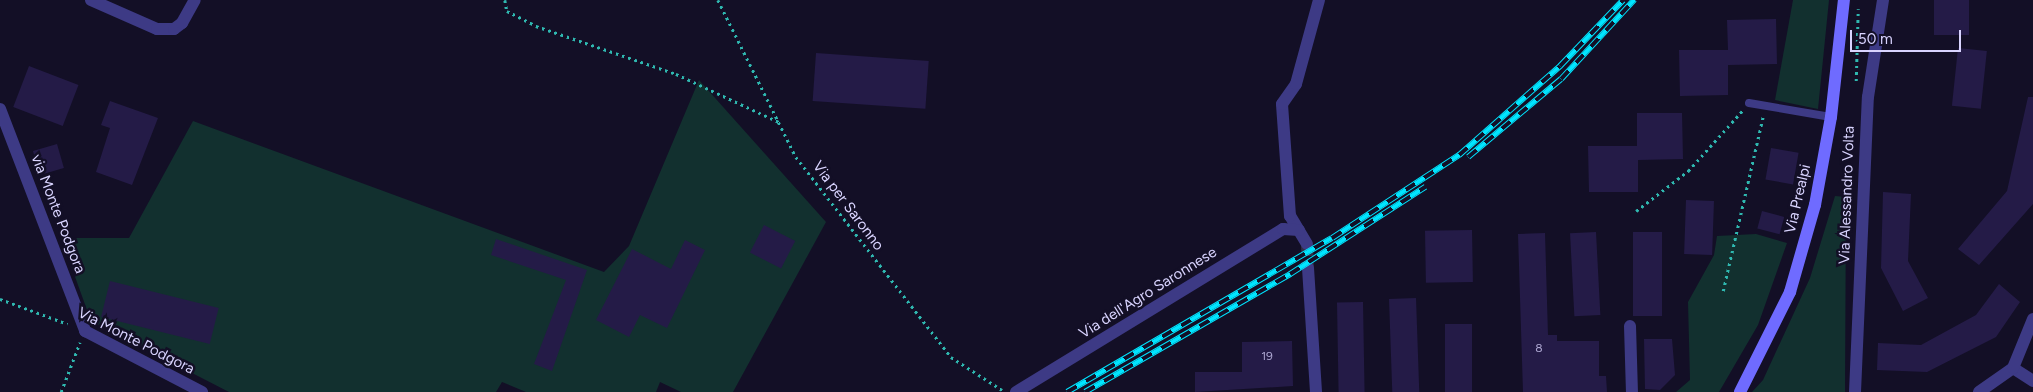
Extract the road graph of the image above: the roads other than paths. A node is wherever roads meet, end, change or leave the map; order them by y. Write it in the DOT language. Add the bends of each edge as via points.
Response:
graph roads {
  1 [pos="91,0"];
  2 [pos="194,0"];
  3 [pos="1319,0"];
  4 [pos="1844,0"];
  5 [pos="1883,0"];
  6 [pos="1749,103"];
  7 [pos="0,109"];
  8 [pos="1831,117"];
  9 [pos="1299,230"];
  10 [pos="1307,244"];
  11 [pos="1308,268"];
  12 [pos="2033,319"];
  13 [pos="1630,326"];
  14 [pos="85,331"];
  15 [pos="2013,368"];
  16 [pos="2033,381"];
  17 [pos="202,392"];
  18 [pos="1016,392"];
  19 [pos="1316,392"];
  20 [pos="1632,392"];
  21 [pos="1740,392"];
  22 [pos="1855,392"];
  23 [pos="1978,392"];
  1 -- 2 [label="street" via="157,29 174,29 182,23"];
  3 -- 9 [label="street" via="1296,84 1282,104 1290,216"];
  4 -- 8 [label="street, Via Prealpi"];
  5 -- 22 [label="street, Via Alessandro Volta" via="1868,97"];
  6 -- 8 [label="lane"];
  7 -- 14 [label="street, via Monte Podgora"];
  8 -- 21 [label="street, Via Prealpi" via="1815,205 1790,292"];
  9 -- 10 [label="street"];
  9 -- 18 [label="street, Via dell'Agro Saronnese" via="1283,229"];
  11 -- 19 [label="street"];
  12 -- 15 [label="street"];
  13 -- 20 [label="street"];
  14 -- 17 [label="street, Via Monte Podgora"];
  15 -- 16 [label="street"];
  15 -- 23 [label="street"];
}
